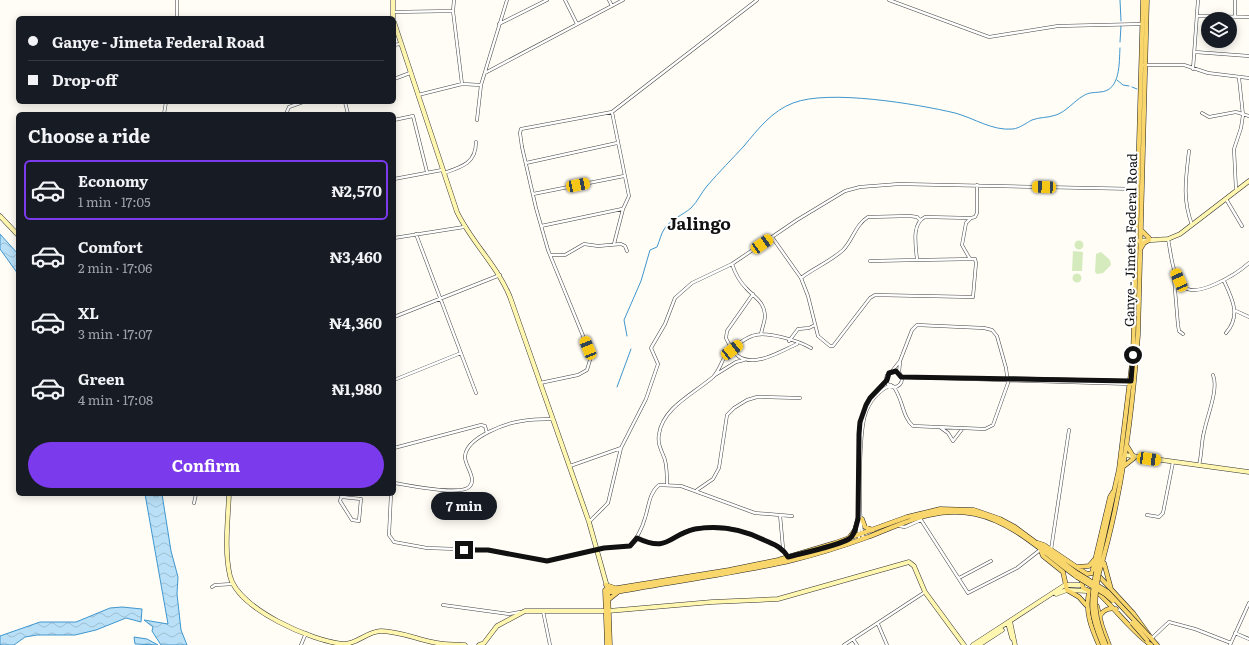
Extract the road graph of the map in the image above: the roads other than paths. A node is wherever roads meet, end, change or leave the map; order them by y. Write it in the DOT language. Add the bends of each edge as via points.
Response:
graph roads {
  1 [pos="177,0"];
  2 [pos="393,0"];
  3 [pos="454,0"];
  4 [pos="507,0"];
  5 [pos="547,0"];
  6 [pos="565,0"];
  7 [pos="608,0"];
  8 [pos="623,0"];
  9 [pos="757,0"];
  10 [pos="889,0"];
  11 [pos="1143,0"];
  12 [pos="1146,0"];
  13 [pos="1198,0"];
  14 [pos="1235,0"];
  15 [pos="612,6"];
  16 [pos="453,11"];
  17 [pos="393,12"];
  18 [pos="1235,12"];
  19 [pos="177,16"];
  20 [pos="394,16"];
  21 [pos="1197,16"];
  22 [pos="1201,16"];
  23 [pos="1237,16"];
  24 [pos="1249,17"];
  25 [pos="577,24"];
  26 [pos="1142,24"];
  27 [pos="499,25"];
  28 [pos="396,29"];
  29 [pos="400,44"];
  30 [pos="396,45"];
  31 [pos="1195,52"];
  32 [pos="1249,56"];
  33 [pos="1143,65"];
  34 [pos="1193,69"];
  35 [pos="410,73"];
  36 [pos="485,73"];
  37 [pos="396,78"];
  38 [pos="1239,78"];
  39 [pos="1249,78"];
  40 [pos="462,84"];
  41 [pos="482,85"];
  42 [pos="417,95"];
  43 [pos="297,104"];
  44 [pos="287,112"];
  45 [pos="612,112"];
  46 [pos="1202,112"];
  47 [pos="1243,115"];
  48 [pos="1249,116"];
  49 [pos="396,120"];
  50 [pos="477,120"];
  51 [pos="476,142"];
  52 [pos="617,142"];
  53 [pos="1189,151"];
  54 [pos="1141,161"];
  55 [pos="526,163"];
  56 [pos="443,171"];
  57 [pos="427,172"];
  58 [pos="624,176"];
  59 [pos="396,179"];
  60 [pos="1249,181"];
  61 [pos="978,185"];
  62 [pos="1138,189"];
  63 [pos="1236,190"];
  64 [pos="533,194"];
  65 [pos="1226,198"];
  66 [pos="623,209"];
  67 [pos="0,216"];
  68 [pos="970,218"];
  69 [pos="920,220"];
  70 [pos="541,226"];
  71 [pos="1192,226"];
  72 [pos="1242,226"];
  73 [pos="464,227"];
  74 [pos="1141,230"];
  75 [pos="16,233"];
  76 [pos="416,234"];
  77 [pos="772,237"];
  78 [pos="396,238"];
  79 [pos="1139,239"];
  80 [pos="1150,239"];
  81 [pos="1168,239"];
  82 [pos="614,244"];
  83 [pos="627,251"];
  84 [pos="1140,252"];
  85 [pos="550,255"];
  86 [pos="970,259"];
  87 [pos="917,260"];
  88 [pos="870,262"];
  89 [pos="1249,263"];
  90 [pos="732,264"];
  91 [pos="1176,272"];
  92 [pos="500,275"];
  93 [pos="801,278"];
  94 [pos="1224,281"];
  95 [pos="753,294"];
  96 [pos="440,299"];
  97 [pos="1236,311"];
  98 [pos="396,316"];
  99 [pos="1249,317"];
  100 [pos="815,325"];
  101 [pos="1226,333"];
  102 [pos="761,334"];
  103 [pos="1183,334"];
  104 [pos="789,341"];
  105 [pos="798,343"];
  106 [pos="811,348"];
  107 [pos="732,350"];
  108 [pos="461,353"];
  109 [pos="745,360"];
  110 [pos="900,361"];
  111 [pos="892,372"];
  112 [pos="899,373"];
  113 [pos="1213,375"];
  114 [pos="714,376"];
  115 [pos="901,377"];
  116 [pos="396,379"];
  117 [pos="1008,379"];
  118 [pos="887,380"];
  119 [pos="540,383"];
  120 [pos="1133,383"];
  121 [pos="900,384"];
  122 [pos="892,386"];
  123 [pos="476,393"];
  124 [pos="899,393"];
  125 [pos="800,398"];
  126 [pos="553,419"];
  127 [pos="941,428"];
  128 [pos="963,428"];
  129 [pos="1069,430"];
  130 [pos="487,433"];
  131 [pos="1127,444"];
  132 [pos="396,446"];
  133 [pos="621,448"];
  134 [pos="1125,456"];
  135 [pos="1134,457"];
  136 [pos="1173,462"];
  137 [pos="1199,465"];
  138 [pos="570,466"];
  139 [pos="1122,468"];
  140 [pos="1249,472"];
  141 [pos="396,483"];
  142 [pos="667,484"];
  143 [pos="696,491"];
  144 [pos="1116,492"];
  145 [pos="196,496"];
  146 [pos="229,496"];
  147 [pos="342,496"];
  148 [pos="392,496"];
  149 [pos="194,503"];
  150 [pos="1148,515"];
  151 [pos="780,516"];
  152 [pos="792,516"];
  153 [pos="860,519"];
  154 [pos="589,522"];
  155 [pos="896,525"];
  156 [pos="873,530"];
  157 [pos="861,537"];
  158 [pos="637,538"];
  159 [pos="849,539"];
  160 [pos="1037,543"];
  161 [pos="783,549"];
  162 [pos="598,550"];
  163 [pos="1041,550"];
  164 [pos="1051,550"];
  165 [pos="788,557"];
  166 [pos="1094,560"];
  167 [pos="990,561"];
  168 [pos="1104,563"];
  169 [pos="1075,567"];
  170 [pos="1087,574"];
  171 [pos="1077,575"];
  172 [pos="1097,575"];
  173 [pos="959,578"];
  174 [pos="233,584"];
  175 [pos="1065,585"];
  176 [pos="1082,585"];
  177 [pos="212,587"];
  178 [pos="606,589"];
  179 [pos="617,590"];
  180 [pos="1067,590"];
  181 [pos="1112,590"];
  182 [pos="925,592"];
  183 [pos="1088,592"];
  184 [pos="1095,592"];
  185 [pos="608,600"];
  186 [pos="1249,603"];
  187 [pos="443,605"];
  188 [pos="1086,605"];
  189 [pos="1116,609"];
  190 [pos="543,611"];
  191 [pos="606,611"];
  192 [pos="525,612"];
  193 [pos="1099,618"];
  194 [pos="1009,623"];
  195 [pos="878,624"];
  196 [pos="306,633"];
  197 [pos="1235,633"];
  198 [pos="1149,638"];
  199 [pos="1249,639"];
  200 [pos="853,640"];
  201 [pos="1230,644"];
  202 [pos="301,645"];
  203 [pos="465,645"];
  204 [pos="479,645"];
  205 [pos="550,645"];
  206 [pos="607,645"];
  207 [pos="610,645"];
  208 [pos="844,645"];
  209 [pos="857,645"];
  210 [pos="887,645"];
  211 [pos="964,645"];
  212 [pos="973,645"];
  213 [pos="979,645"];
  214 [pos="1014,645"];
  215 [pos="1099,645"];
  216 [pos="1103,645"];
  217 [pos="1108,645"];
  218 [pos="1151,645"];
  219 [pos="1157,645"];
  1 -- 19 [label="street"];
  2 -- 17 [label="street"];
  3 -- 16 [label="street"];
  4 -- 27 [label="street"];
  5 -- 27 [label="street"];
  6 -- 25 [label="street"];
  7 -- 15 [label="street"];
  8 -- 15 [label="street"];
  9 -- 45 [label="street"];
  10 -- 26 [label="street" via="989,37 1058,26"];
  11 -- 26 [label="main road, Ganye - Jimeta Federal Road"];
  12 -- 33 [label="main road, Ganye - Jimeta Federal Road"];
  13 -- 21 [label="street"];
  14 -- 18 [label="street"];
  15 -- 25 [label="street"];
  16 -- 17 [label="street"];
  16 -- 40 [label="street"];
  17 -- 20 [label="street"];
  21 -- 22 [label="street"];
  21 -- 31 [label="street"];
  23 -- 24 [label="street"];
  25 -- 36 [label="street"];
  26 -- 33 [label="main road, Ganye - Jimeta Federal Road"];
  27 -- 36 [label="street"];
  28 -- 29 [label="street"];
  29 -- 30 [label="street"];
  29 -- 35 [label="street"];
  31 -- 32 [label="street"];
  31 -- 34 [label="street"];
  33 -- 34 [label="street" via="1184,65"];
  33 -- 54 [label="main road, Ganye - Jimeta Federal Road"];
  34 -- 38 [label="street"];
  35 -- 37 [label="street"];
  35 -- 42 [label="street"];
  36 -- 41 [label="street"];
  38 -- 39 [label="street"];
  38 -- 47 [label="street"];
  40 -- 41 [label="street"];
  40 -- 42 [label="street"];
  41 -- 50 [label="street"];
  42 -- 56 [label="street"];
  43 -- 44 [label="street" via="289,107"];
  45 -- 52 [label="street"];
  45 -- 55 [label="street" via="521,129"];
  46 -- 47 [label="street" via="1210,117 1236,112"];
  47 -- 48 [label="street"];
  47 -- 63 [label="street" via="1234,149"];
  49 -- 57 [label="street" via="413,116"];
  51 -- 56 [label="street" via="476,150 469,163"];
  52 -- 55 [label="street"];
  52 -- 58 [label="street"];
  53 -- 71 [label="street" via="1184,192"];
  54 -- 62 [label="main road, Ganye - Jimeta Federal Road"];
  54 -- 74 [label="main road, Ganye - Jimeta Federal Road"];
  55 -- 64 [label="street"];
  56 -- 57 [label="street"];
  56 -- 73 [label="street"];
  57 -- 59 [label="street"];
  58 -- 64 [label="street"];
  58 -- 66 [label="street" via="629,196"];
  60 -- 63 [label="street"];
  61 -- 62 [label="street"];
  61 -- 68 [label="street" via="977,213 975,217"];
  61 -- 77 [label="street" via="906,183 860,187 845,191 826,201"];
  62 -- 79 [label="main road, Ganye - Jimeta Federal Road"];
  63 -- 65 [label="street"];
  64 -- 70 [label="street"];
  65 -- 71 [label="street"];
  65 -- 72 [label="street"];
  66 -- 70 [label="street"];
  66 -- 82 [label="street"];
  67 -- 75 [label="street"];
  68 -- 69 [label="street" via="926,217"];
  68 -- 86 [label="street" via="966,223 962,245"];
  69 -- 87 [label="street" via="917,225"];
  69 -- 93 [label="street" via="910,216 868,217 862,221 849,244"];
  70 -- 85 [label="street"];
  71 -- 81 [label="street"];
  73 -- 76 [label="street"];
  73 -- 92 [label="street"];
  74 -- 79 [label="main road, Ganye - Jimeta Federal Road"];
  74 -- 80 [label="main road"];
  76 -- 78 [label="street"];
  76 -- 96 [label="street"];
  77 -- 90 [label="street"];
  77 -- 93 [label="street"];
  79 -- 80 [label="street"];
  79 -- 84 [label="main road, Ganye - Jimeta Federal Road"];
  79 -- 120 [label="main road, Ganye - Jimeta Federal Road"];
  80 -- 81 [label="street"];
  80 -- 84 [label="main road" via="1142,244"];
  81 -- 91 [label="street"];
  82 -- 83 [label="street" via="625,246"];
  82 -- 85 [label="street" via="584,244 565,254"];
  84 -- 120 [label="main road, Ganye - Jimeta Federal Road" via="1138,335"];
  85 -- 119 [label="street" via="588,348 590,360 587,370 578,375"];
  86 -- 87 [label="street"];
  86 -- 100 [label="street" via="975,259 976,263 973,297 875,295 833,346 818,336"];
  87 -- 88 [label="street"];
  89 -- 94 [label="street"];
  90 -- 95 [label="street" via="740,280"];
  90 -- 133 [label="street" via="692,283 675,298 665,324 651,348 658,364 646,399"];
  91 -- 94 [label="street" via="1182,285 1187,289 1200,289"];
  91 -- 103 [label="street" via="1174,278 1178,325 1179,331"];
  92 -- 96 [label="street"];
  92 -- 119 [label="street"];
  93 -- 100 [label="street"];
  94 -- 97 [label="street"];
  95 -- 102 [label="street" via="763,306 765,317"];
  95 -- 107 [label="street" via="727,331 726,338"];
  96 -- 98 [label="street"];
  96 -- 108 [label="street"];
  97 -- 99 [label="street"];
  97 -- 101 [label="street" via="1233,326"];
  100 -- 104 [label="street" via="798,329"];
  102 -- 104 [label="street"];
  102 -- 107 [label="street" via="753,335"];
  104 -- 105 [label="street"];
  105 -- 106 [label="street"];
  105 -- 109 [label="street" via="771,356"];
  107 -- 109 [label="street"];
  107 -- 114 [label="street" via="726,355"];
  108 -- 116 [label="street"];
  108 -- 123 [label="street"];
  109 -- 114 [label="street" via="736,362"];
  110 -- 111 [label="street"];
  110 -- 112 [label="street"];
  110 -- 117 [label="street" via="912,330 917,325 984,328 992,330 997,336"];
  111 -- 112 [label="street"];
  111 -- 118 [label="street"];
  112 -- 115 [label="street"];
  113 -- 137 [label="street" via="1214,398 1207,415"];
  114 -- 142 [label="street" via="672,409 664,421 659,434 660,449 667,470"];
  115 -- 117 [label="street"];
  115 -- 121 [label="street"];
  117 -- 120 [label="street"];
  117 -- 128 [label="street" via="1007,389 991,427"];
  118 -- 122 [label="street"];
  118 -- 153 [label="street" via="870,398 860,422"];
  119 -- 126 [label="street"];
  120 -- 131 [label="main road, Ganye - Jimeta Federal Road"];
  120 -- 144 [label="main road, Ganye - Jimeta Federal Road"];
  121 -- 122 [label="street"];
  121 -- 124 [label="street"];
  122 -- 124 [label="street"];
  122 -- 153 [label="street" via="881,390 872,400 864,422"];
  124 -- 127 [label="street" via="908,420 913,426"];
  125 -- 143 [label="street" via="757,396 734,408 727,415 719,468 713,479"];
  126 -- 130 [label="street" via="520,421"];
  126 -- 138 [label="street"];
  127 -- 128 [label="street"];
  127 -- 128 [label="street" via="953,441"];
  129 -- 164 [label="street"];
  130 -- 132 [label="street" via="485,426 481,425"];
  130 -- 141 [label="street" via="468,447 465,456 472,480 470,486 465,489 451,491"];
  131 -- 134 [label="main road, Ganye - Jimeta Federal Road"];
  131 -- 135 [label="main road" via="1129,452"];
  133 -- 138 [label="street"];
  133 -- 154 [label="street" via="608,503"];
  134 -- 135 [label="street"];
  134 -- 139 [label="main road, Ganye - Jimeta Federal Road"];
  135 -- 136 [label="street"];
  135 -- 139 [label="main road"];
  136 -- 137 [label="street"];
  136 -- 150 [label="street" via="1164,513 1158,517"];
  137 -- 140 [label="street"];
  138 -- 154 [label="street"];
  139 -- 144 [label="main road, Ganye - Jimeta Federal Road"];
  142 -- 143 [label="street"];
  142 -- 158 [label="street" via="659,485 653,490"];
  143 -- 151 [label="street" via="755,513"];
  144 -- 166 [label="main road" via="1110,497"];
  144 -- 168 [label="main road"];
  144 -- 172 [label="main road, Ganye - Jimeta Federal Road"];
  145 -- 149 [label="street"];
  146 -- 174 [label="street" via="229,565"];
  147 -- 147 [label="street" via="361,499 359,521 352,520 340,501"];
  148 -- 162 [label="street" via="389,535 394,542 427,548 488,550 547,561"];
  151 -- 152 [label="street"];
  151 -- 161 [label="street"];
  153 -- 156 [label="main road" via="865,527"];
  153 -- 157 [label="street"];
  153 -- 159 [label="main road"];
  154 -- 162 [label="street"];
  155 -- 157 [label="main road"];
  155 -- 163 [label="main road" via="932,513 968,513 999,522"];
  155 -- 173 [label="street" via="906,526 921,520"];
  156 -- 157 [label="main road"];
  156 -- 160 [label="main road" via="924,511 974,510 1000,519"];
  157 -- 159 [label="main road"];
  157 -- 179 [label="main road" via="817,554 764,567"];
  158 -- 161 [label="street" via="662,544 693,530 728,528 751,534"];
  158 -- 162 [label="street" via="630,546"];
  159 -- 165 [label="main road"];
  160 -- 164 [label="main road"];
  160 -- 171 [label="main road"];
  161 -- 165 [label="street"];
  162 -- 178 [label="street"];
  163 -- 171 [label="main road"];
  163 -- 173 [label="street" via="1017,568 968,593"];
  163 -- 175 [label="main road" via="1043,556 1063,572"];
  164 -- 169 [label="main road"];
  165 -- 179 [label="main road"];
  166 -- 169 [label="main road" via="1089,566"];
  166 -- 172 [label="main road"];
  167 -- 173 [label="street"];
  168 -- 172 [label="main road"];
  168 -- 181 [label="main road"];
  169 -- 170 [label="main road"];
  170 -- 172 [label="main road"];
  170 -- 176 [label="main road" via="1082,579"];
  171 -- 198 [label="main road, bridge" via="1108,592"];
  172 -- 181 [label="main road"];
  172 -- 184 [label="main road" via="1100,586"];
  172 -- 216 [label="main road, bridge" via="1091,599 1092,614"];
  172 -- 217 [label="main road, bridge" via="1094,597 1096,619"];
  174 -- 177 [label="street"];
  174 -- 196 [label="street" via="255,608 283,624"];
  175 -- 176 [label="street"];
  175 -- 180 [label="main road"];
  175 -- 194 [label="street"];
  176 -- 183 [label="main road"];
  178 -- 179 [label="main road"];
  178 -- 185 [label="main road"];
  178 -- 191 [label="main road"];
  179 -- 185 [label="main road"];
  180 -- 183 [label="street"];
  180 -- 188 [label="main road"];
  180 -- 194 [label="street" via="1058,592"];
  181 -- 198 [label="main road"];
  182 -- 191 [label="street" via="914,566 909,562 778,599"];
  182 -- 195 [label="street"];
  182 -- 211 [label="street"];
  183 -- 184 [label="main road"];
  183 -- 188 [label="main road"];
  184 -- 189 [label="main road"];
  184 -- 193 [label="main road"];
  185 -- 191 [label="main road"];
  186 -- 197 [label="street"];
  187 -- 192 [label="street" via="509,614"];
  188 -- 215 [label="main road"];
  189 -- 193 [label="main road" via="1106,610"];
  189 -- 218 [label="main road" via="1141,638"];
  190 -- 191 [label="street"];
  190 -- 192 [label="street"];
  190 -- 205 [label="street"];
  191 -- 206 [label="main road"];
  191 -- 207 [label="main road"];
  192 -- 204 [label="street" via="497,626 484,643"];
  193 -- 217 [label="main road"];
  194 -- 212 [label="street"];
  194 -- 213 [label="street"];
  194 -- 214 [label="street"];
  195 -- 200 [label="street"];
  195 -- 210 [label="street"];
  196 -- 202 [label="street"];
  196 -- 203 [label="street" via="346,644 373,632 384,631 437,643"];
  197 -- 199 [label="street"];
  197 -- 201 [label="street"];
  198 -- 201 [label="street" via="1169,622 1195,629"];
  198 -- 218 [label="main road"];
  198 -- 219 [label="main road"];
  200 -- 208 [label="street"];
  200 -- 209 [label="street"];
}
